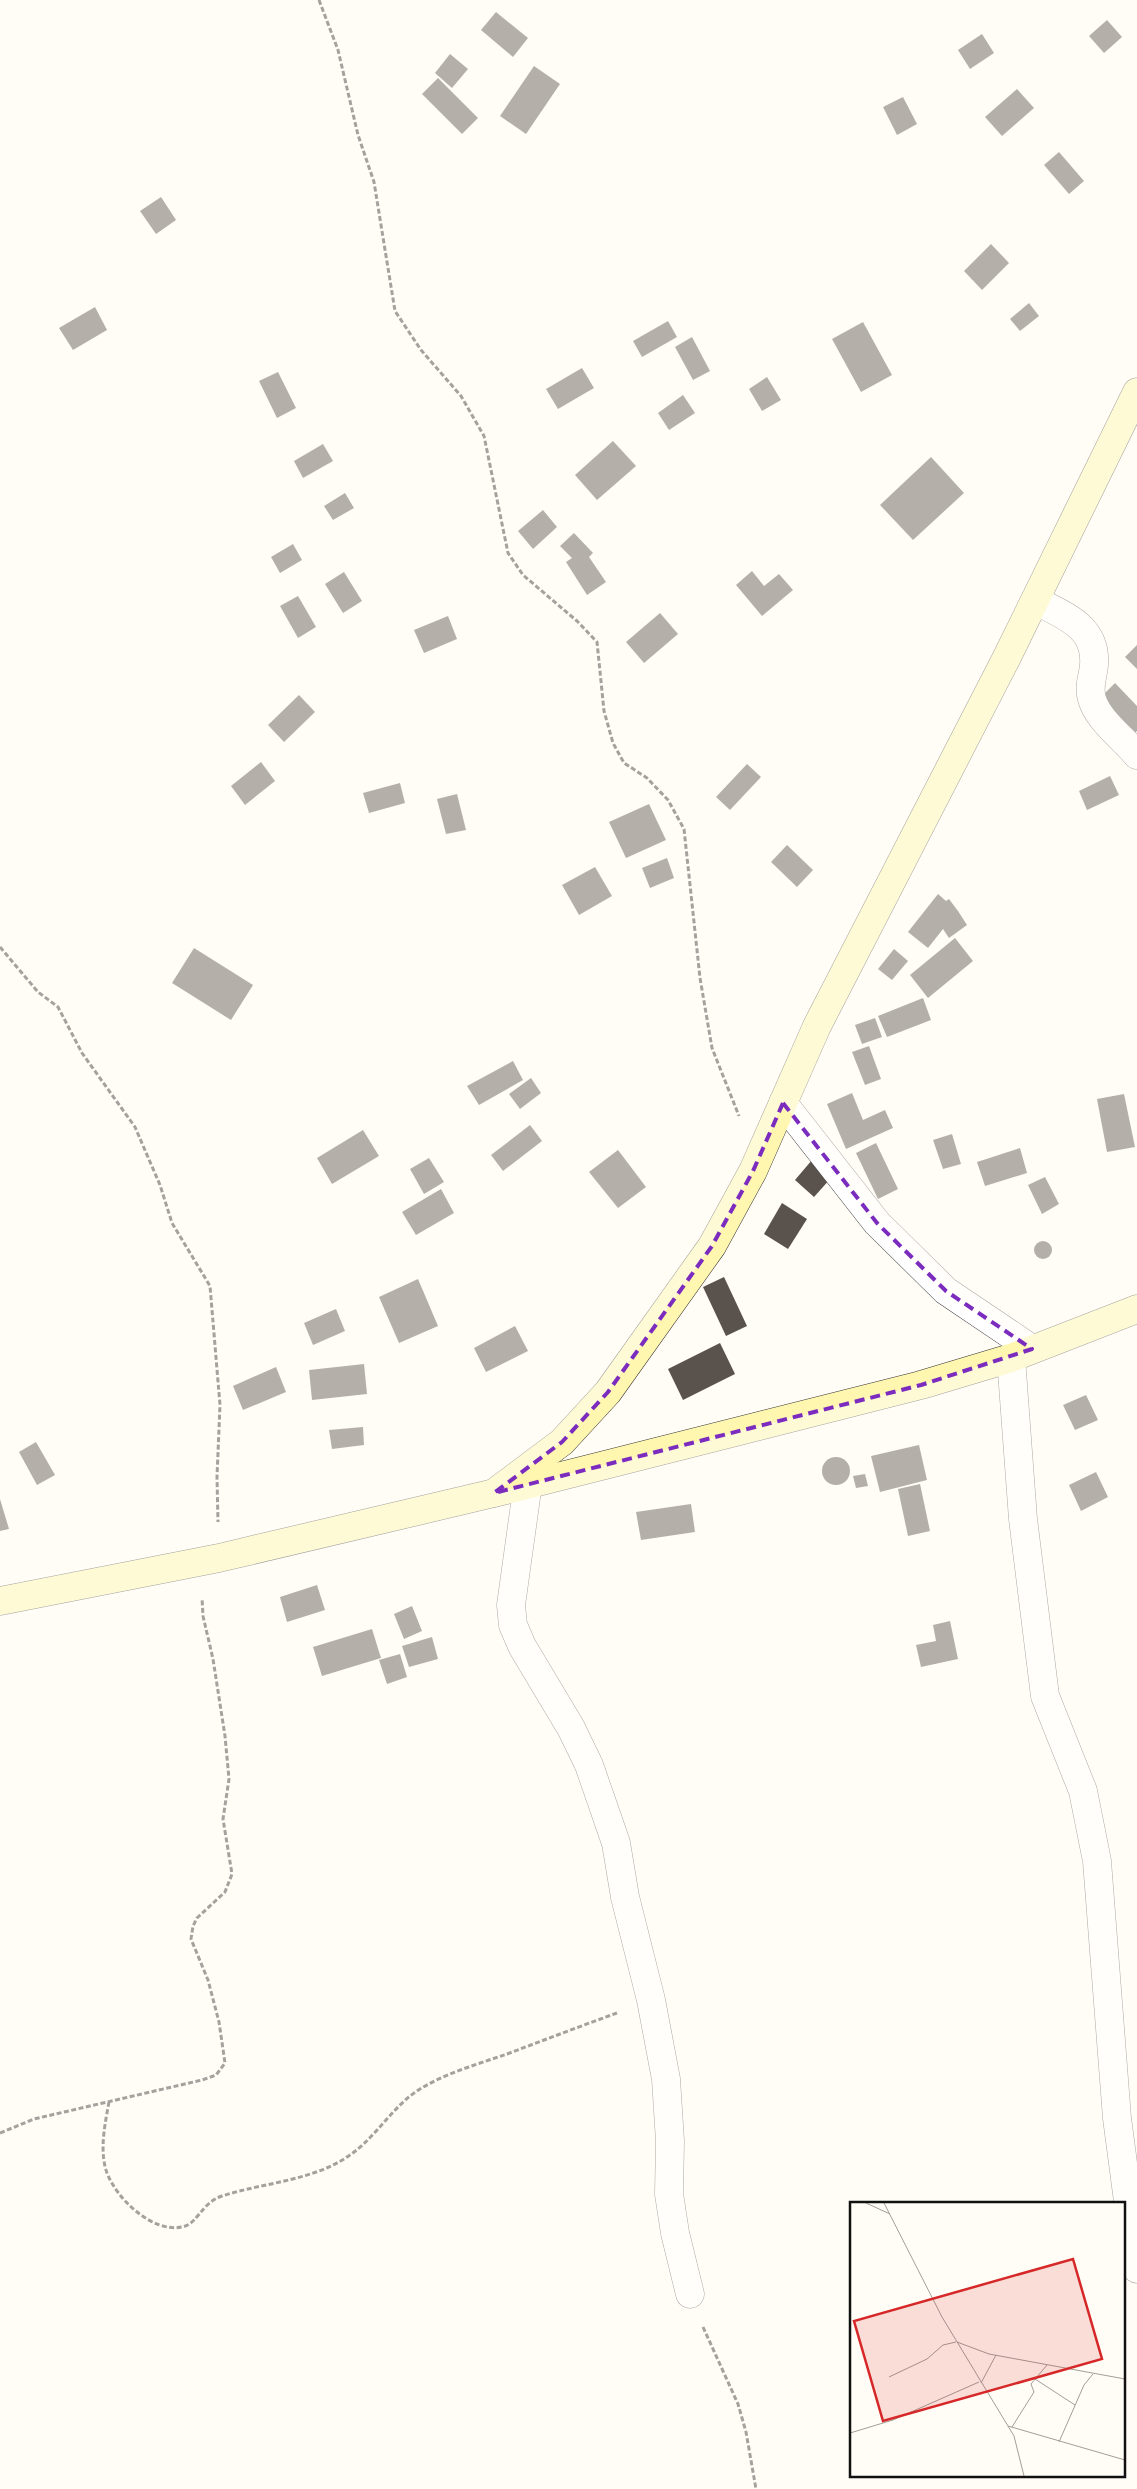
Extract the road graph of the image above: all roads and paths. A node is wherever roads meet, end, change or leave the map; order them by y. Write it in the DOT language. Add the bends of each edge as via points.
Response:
graph roads {
  1 [pos="319,0"];
  2 [pos="1137,392"];
  3 [pos="1035,600"];
  4 [pos="1137,755"];
  5 [pos="0,947"];
  6 [pos="783,1103"];
  7 [pos="761,1155"];
  8 [pos="1137,1309"];
  9 [pos="1022,1353"];
  10 [pos="528,1483"];
  11 [pos="494,1493"];
  12 [pos="210,1560"];
  13 [pos="0,1601"];
  14 [pos="651,2000"];
  15 [pos="108,2102"];
  16 [pos="0,2133"];
  17 [pos="1137,2269"];
  18 [pos="690,2294"];
  19 [pos="756,2489"];
  1 -- 7 [label="path" via="338,50 358,135 374,182 395,311 421,350 461,396 484,436 508,553 523,575 597,642 604,711 613,743 624,763 647,778 668,800 684,829 700,978 712,1048 738,1115"];
  2 -- 3 [label="street"];
  3 -- 4 [label="street" via="1086,630 1094,652 1090,683 1096,710"];
  3 -- 6 [label="street" via="817,1026"];
  5 -- 12 [label="path" via="38,992 58,1007 82,1053 135,1128 160,1185 172,1223 210,1286 220,1405"];
  6 -- 7 [label="street"];
  6 -- 9 [label="street" via="877,1223 946,1291"];
  7 -- 11 [label="street" via="712,1246 608,1392 562,1442"];
  8 -- 9 [label="street"];
  9 -- 10 [label="street" via="911,1387"];
  9 -- 17 [label="street" via="1023,1519 1045,1696 1082,1791 1097,1861 1117,2118"];
  10 -- 11 [label="street"];
  10 -- 14 [label="street" via="510,1605 513,1625 589,1766 616,1843 625,1897"];
  11 -- 12 [label="street"];
  12 -- 13 [label="street"];
  12 -- 15 [label="path" via="203,1616 225,1736 229,1779 223,1820 232,1874 225,1892 197,1918 191,1939 208,1980 225,2063 216,2075"];
  14 -- 15 [label="path" via="455,2073 419,2090 354,2152 320,2170 222,2196 207,2203 191,2224 180,2228 163,2227 144,2217 121,2196 107,2173 103,2145"];
  14 -- 18 [label="street" via="666,2079 669,2194"];
  15 -- 16 [label="path" via="34,2119"];
  18 -- 19 [label="path" via="738,2404"];
}
